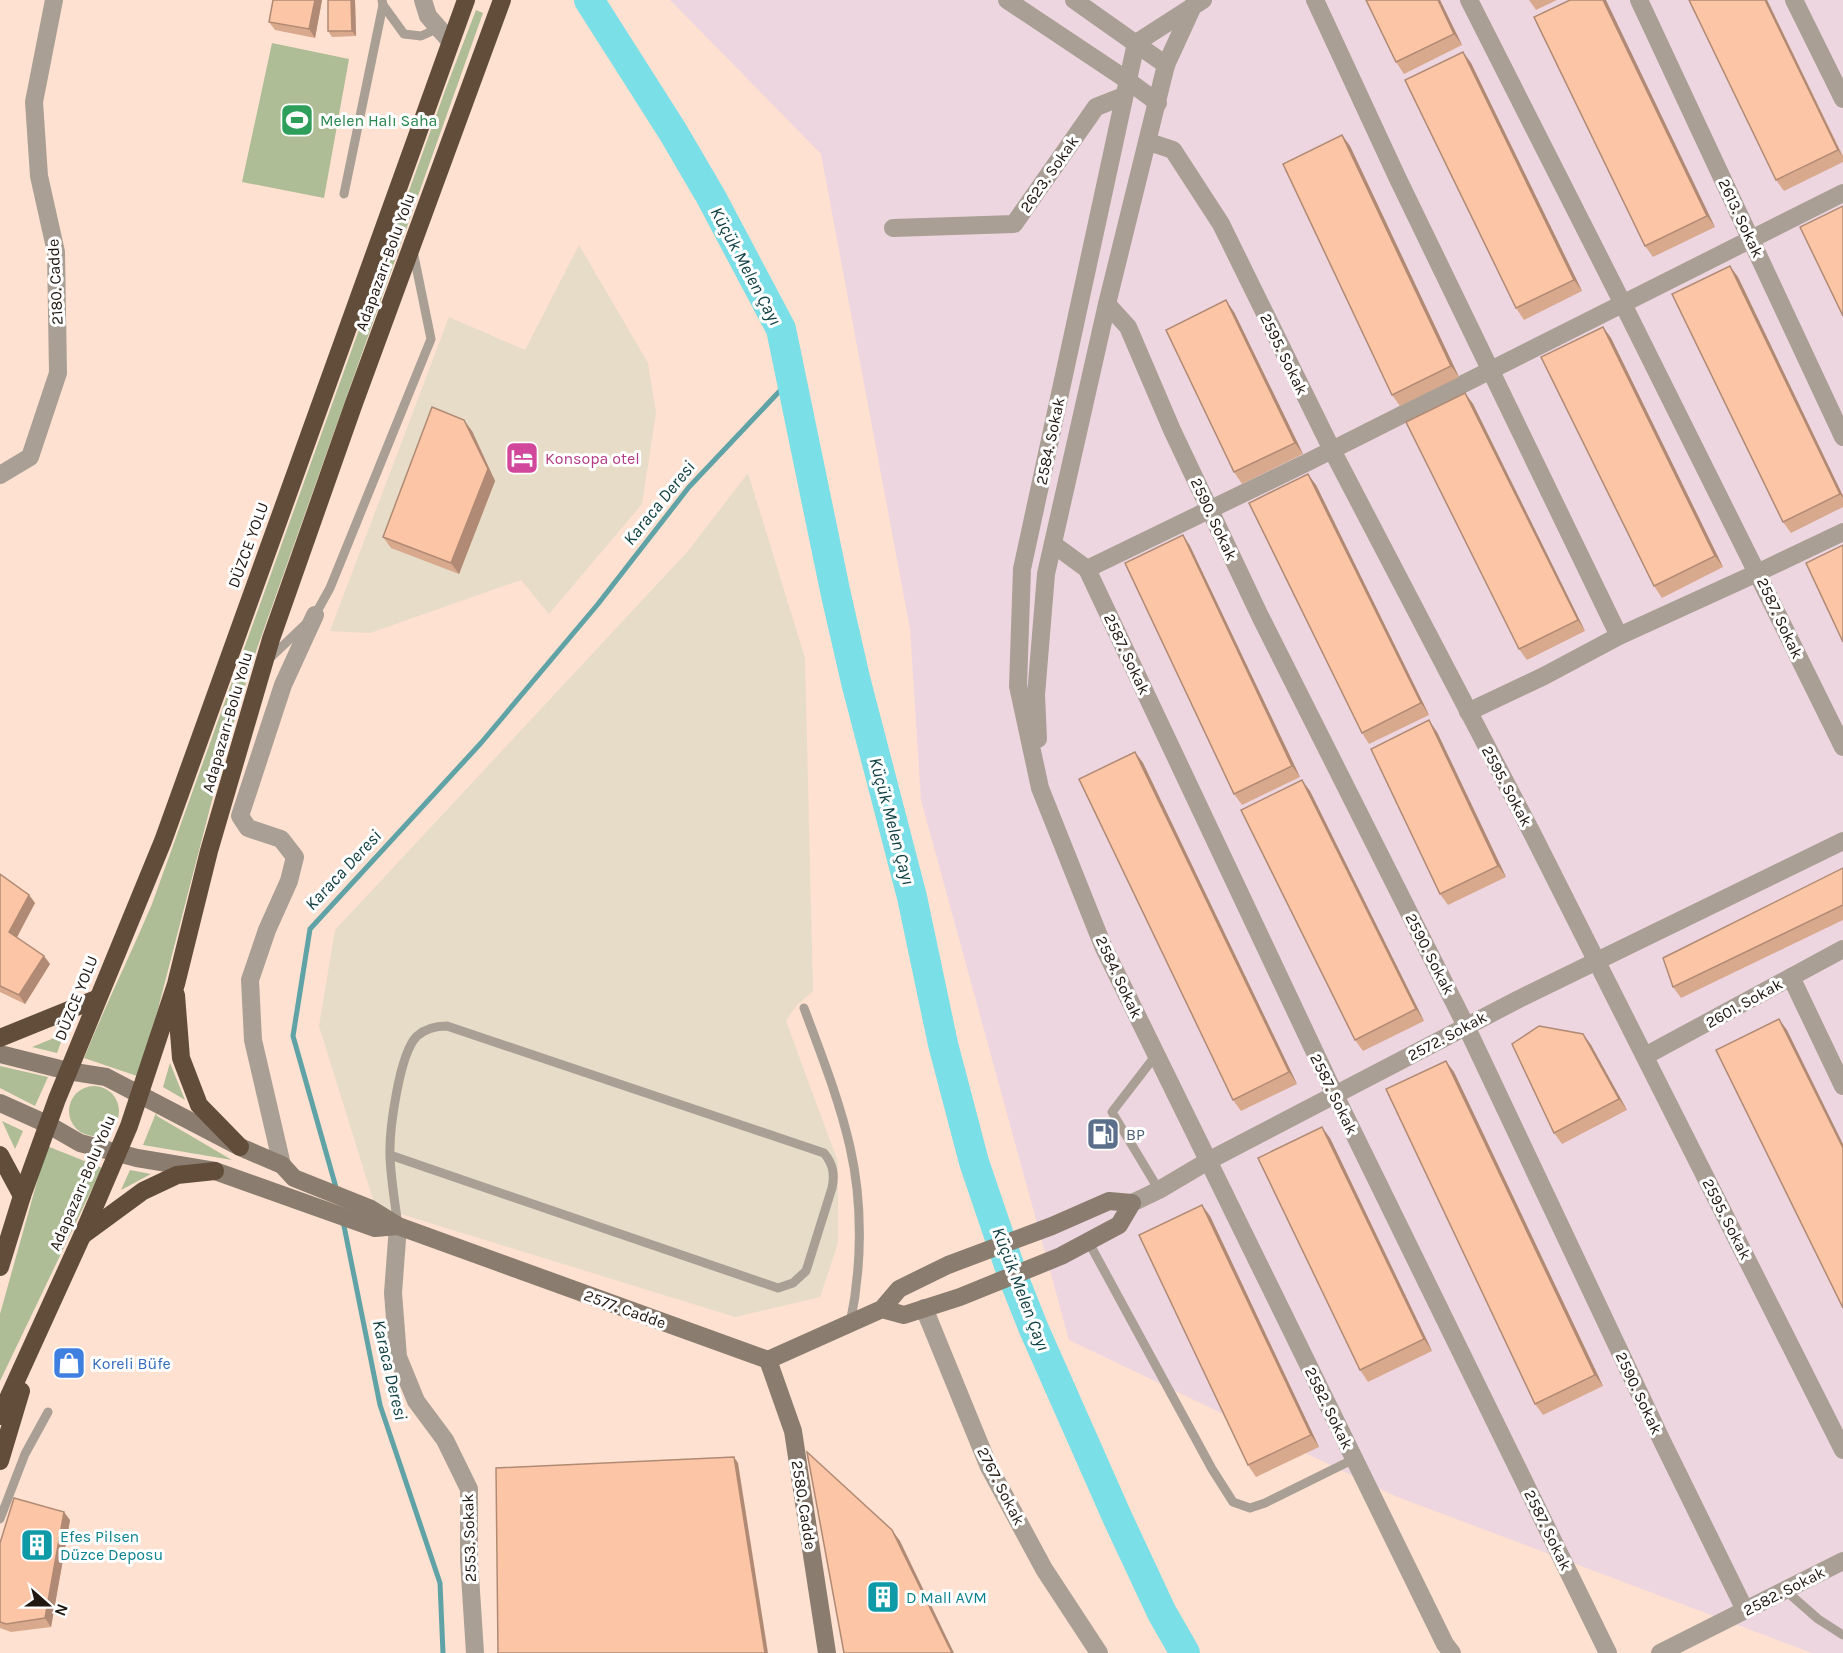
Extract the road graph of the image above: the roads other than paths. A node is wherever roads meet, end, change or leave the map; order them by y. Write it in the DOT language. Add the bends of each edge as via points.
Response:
graph roads {
  1 [pos="54,0"];
  2 [pos="423,0"];
  3 [pos="502,0"];
  4 [pos="1007,0"];
  5 [pos="1074,0"];
  6 [pos="1315,0"];
  7 [pos="1469,0"];
  8 [pos="1639,0"];
  9 [pos="1794,0"];
  10 [pos="382,2"];
  11 [pos="1198,3"];
  12 [pos="463,8"];
  13 [pos="444,34"];
  14 [pos="1136,43"];
  15 [pos="1166,65"];
  16 [pos="1125,88"];
  17 [pos="1843,99"];
  18 [pos="1158,103"];
  19 [pos="1149,142"];
  20 [pos="1843,193"];
  21 [pos="344,194"];
  22 [pos="893,228"];
  23 [pos="1751,239"];
  24 [pos="412,245"];
  25 [pos="1107,304"];
  26 [pos="1623,304"];
  27 [pos="1492,370"];
  28 [pos="1843,437"];
  29 [pos="1332,450"];
  30 [pos="0,475"];
  31 [pos="1209,510"];
  32 [pos="1843,532"];
  33 [pos="1053,544"];
  34 [pos="1087,569"];
  35 [pos="1756,573"];
  36 [pos="315,615"];
  37 [pos="1619,636"];
  38 [pos="264,664"];
  39 [pos="1468,712"];
  40 [pos="1843,747"];
  41 [pos="1040,788"];
  42 [pos="1843,841"];
  43 [pos="1843,949"];
  44 [pos="1597,960"];
  45 [pos="1791,977"];
  46 [pos="176,984"];
  47 [pos="96,999"];
  48 [pos="804,1008"];
  49 [pos="1466,1026"];
  50 [pos="0,1038"];
  51 [pos="0,1054"];
  52 [pos="1156,1055"];
  53 [pos="1645,1056"];
  54 [pos="68,1071"];
  55 [pos="1843,1086"];
  56 [pos="139,1094"];
  57 [pos="1335,1095"];
  58 [pos="0,1103"];
  59 [pos="48,1124"];
  60 [pos="240,1147"];
  61 [pos="117,1153"];
  62 [pos="0,1155"];
  63 [pos="390,1155"];
  64 [pos="1208,1161"];
  65 [pos="215,1171"];
  66 [pos="288,1171"];
  67 [pos="1159,1190"];
  68 [pos="22,1196"];
  69 [pos="1132,1203"];
  70 [pos="398,1226"];
  71 [pos="82,1236"];
  72 [pos="1088,1241"];
  73 [pos="0,1267"];
  74 [pos="924,1308"];
  75 [pos="882,1309"];
  76 [pos="850,1324"];
  77 [pos="38,1332"];
  78 [pos="768,1360"];
  79 [pos="48,1412"];
  80 [pos="0,1416"];
  81 [pos="1843,1450"];
  82 [pos="1354,1459"];
  83 [pos="0,1461"];
  84 [pos="0,1519"];
  85 [pos="1843,1561"];
  86 [pos="1785,1590"];
  87 [pos="1745,1610"];
  88 [pos="1843,1635"];
  89 [pos="1680,1649"];
  90 [pos="475,1653"];
  91 [pos="827,1653"];
  92 [pos="1100,1653"];
  93 [pos="1452,1653"];
  94 [pos="1608,1653"];
  95 [pos="1660,1653"];
  1 -- 30 [label="street, 2180. Cadde" via="34,102 39,176 56,252 58,373 30,457"];
  2 -- 13 [label="street" via="428,16"];
  3 -- 24 [label="highway, Adapazarı-Bolu Yolu"];
  4 -- 16 [label="street"];
  5 -- 14 [label="street"];
  6 -- 27 [label="street"];
  7 -- 26 [label="street"];
  8 -- 23 [label="street, 2613. Sokak"];
  9 -- 17 [label="street"];
  10 -- 13 [label="lane" via="404,34"];
  10 -- 21 [label="lane"];
  11 -- 14 [label="street"];
  11 -- 15 [label="street, 2584. Sokak"];
  12 -- 13 [label="highway, DÜZCE YOLU"];
  13 -- 47 [label="highway, DÜZCE YOLU" via="163,841"];
  14 -- 15 [label="street"];
  14 -- 16 [label="street, 2584. Sokak"];
  15 -- 18 [label="street, 2584. Sokak"];
  16 -- 18 [label="street"];
  16 -- 22 [label="street, 2623. Sokak" via="1096,107 1014,224"];
  16 -- 41 [label="street, 2584. Sokak" via="1022,569 1018,686"];
  18 -- 19 [label="street, 2584. Sokak"];
  19 -- 25 [label="street, 2584. Sokak"];
  19 -- 29 [label="street, 2595. Sokak" via="1173,150 1221,224"];
  20 -- 23 [label="street"];
  23 -- 26 [label="street"];
  23 -- 28 [label="street, 2613. Sokak"];
  24 -- 36 [label="lane" via="431,339"];
  24 -- 38 [label="highway, Adapazarı-Bolu Yolu"];
  25 -- 31 [label="street, 2590. Sokak" via="1128,327"];
  25 -- 33 [label="street, 2584. Sokak"];
  26 -- 27 [label="street"];
  26 -- 35 [label="street"];
  27 -- 29 [label="street"];
  27 -- 37 [label="street"];
  29 -- 31 [label="street"];
  29 -- 39 [label="street, 2595. Sokak"];
  31 -- 34 [label="street"];
  31 -- 49 [label="street, 2590. Sokak"];
  32 -- 35 [label="street, 2587. Sokak"];
  33 -- 34 [label="street, 2587. Sokak"];
  33 -- 41 [label="street, 2584. Sokak" via="1046,574 1036,695"];
  34 -- 57 [label="street, 2587. Sokak"];
  35 -- 37 [label="street"];
  35 -- 40 [label="street, 2587. Sokak"];
  36 -- 38 [label="lane"];
  36 -- 66 [label="street" via="283,685 240,816 248,828 281,839 295,856 289,882 249,980 253,1040"];
  37 -- 39 [label="street"];
  38 -- 46 [label="highway, Adapazarı-Bolu Yolu" via="209,851"];
  39 -- 44 [label="street, 2595. Sokak"];
  41 -- 52 [label="street, 2584. Sokak" via="1103,946"];
  42 -- 44 [label="street, 2572. Sokak"];
  43 -- 45 [label="street, 2601. Sokak"];
  44 -- 49 [label="street, 2572. Sokak"];
  44 -- 53 [label="street, 2595. Sokak"];
  45 -- 53 [label="street, 2601. Sokak"];
  45 -- 55 [label="street"];
  46 -- 56 [label="highway, Adapazarı-Bolu Yolu"];
  46 -- 60 [label="highway" via="184,1068 199,1105"];
  47 -- 50 [label="highway"];
  47 -- 54 [label="highway, DÜZCE YOLU"];
  48 -- 76 [label="lane" via="835,1093 858,1193 858,1262"];
  49 -- 57 [label="street, 2572. Sokak"];
  49 -- 87 [label="street, 2590. Sokak"];
  51 -- 54 [label="street"];
  52 -- 64 [label="street, 2584. Sokak"];
  52 -- 67 [label="lane" via="1112,1112"];
  53 -- 81 [label="street, 2595. Sokak"];
  54 -- 56 [label="street" via="106,1077"];
  54 -- 59 [label="highway, DÜZCE YOLU"];
  56 -- 60 [label="street"];
  56 -- 61 [label="highway, Adapazarı-Bolu Yolu"];
  57 -- 64 [label="street, 2572. Sokak"];
  57 -- 94 [label="street, 2587. Sokak"];
  58 -- 59 [label="street"];
  59 -- 61 [label="street" via="80,1143"];
  59 -- 68 [label="highway, DÜZCE YOLU"];
  60 -- 66 [label="street"];
  61 -- 65 [label="street"];
  61 -- 71 [label="highway, Adapazarı-Bolu Yolu"];
  62 -- 68 [label="highway"];
  63 -- 63 [label="lane" via="393,1112 409,1048 418,1035 447,1026 824,1153 834,1174 806,1271 793,1283 778,1288"];
  63 -- 70 [label="lane"];
  64 -- 67 [label="street, 2572. Sokak"];
  64 -- 82 [label="street, 2582. Sokak"];
  65 -- 70 [label="street" via="375,1228"];
  65 -- 71 [label="highway" via="177,1175 143,1191"];
  66 -- 70 [label="street" via="369,1208"];
  67 -- 69 [label="street, 2572. Sokak"];
  68 -- 73 [label="highway, DÜZCE YOLU"];
  69 -- 72 [label="street" via="1119,1225"];
  69 -- 75 [label="street, 2572. Sokak" via="1109,1201 948,1265 898,1289"];
  70 -- 78 [label="street, 2577. Cadde"];
  70 -- 90 [label="street, 2553. Sokak" via="393,1293 398,1357 417,1401 446,1440 469,1490"];
  71 -- 77 [label="highway, Adapazarı-Bolu Yolu"];
  72 -- 74 [label="street" via="1061,1256"];
  72 -- 82 [label="lane" via="1233,1502 1250,1508 1265,1503"];
  74 -- 75 [label="street" via="904,1315"];
  74 -- 92 [label="street, 2767. Sokak" via="989,1467 1044,1569"];
  75 -- 76 [label="street"];
  76 -- 78 [label="street"];
  77 -- 80 [label="highway, Adapazarı-Bolu Yolu"];
  77 -- 83 [label="highway"];
  78 -- 91 [label="street, 2580. Cadde" via="792,1431"];
  79 -- 84 [label="lane" via="25,1454"];
  82 -- 93 [label="street, 2582. Sokak"];
  85 -- 86 [label="street, 2582. Sokak"];
  86 -- 87 [label="street, 2582. Sokak"];
  86 -- 88 [label="lane"];
  87 -- 89 [label="street, 2582. Sokak"];
  89 -- 95 [label="street, 2582. Sokak"];
}
